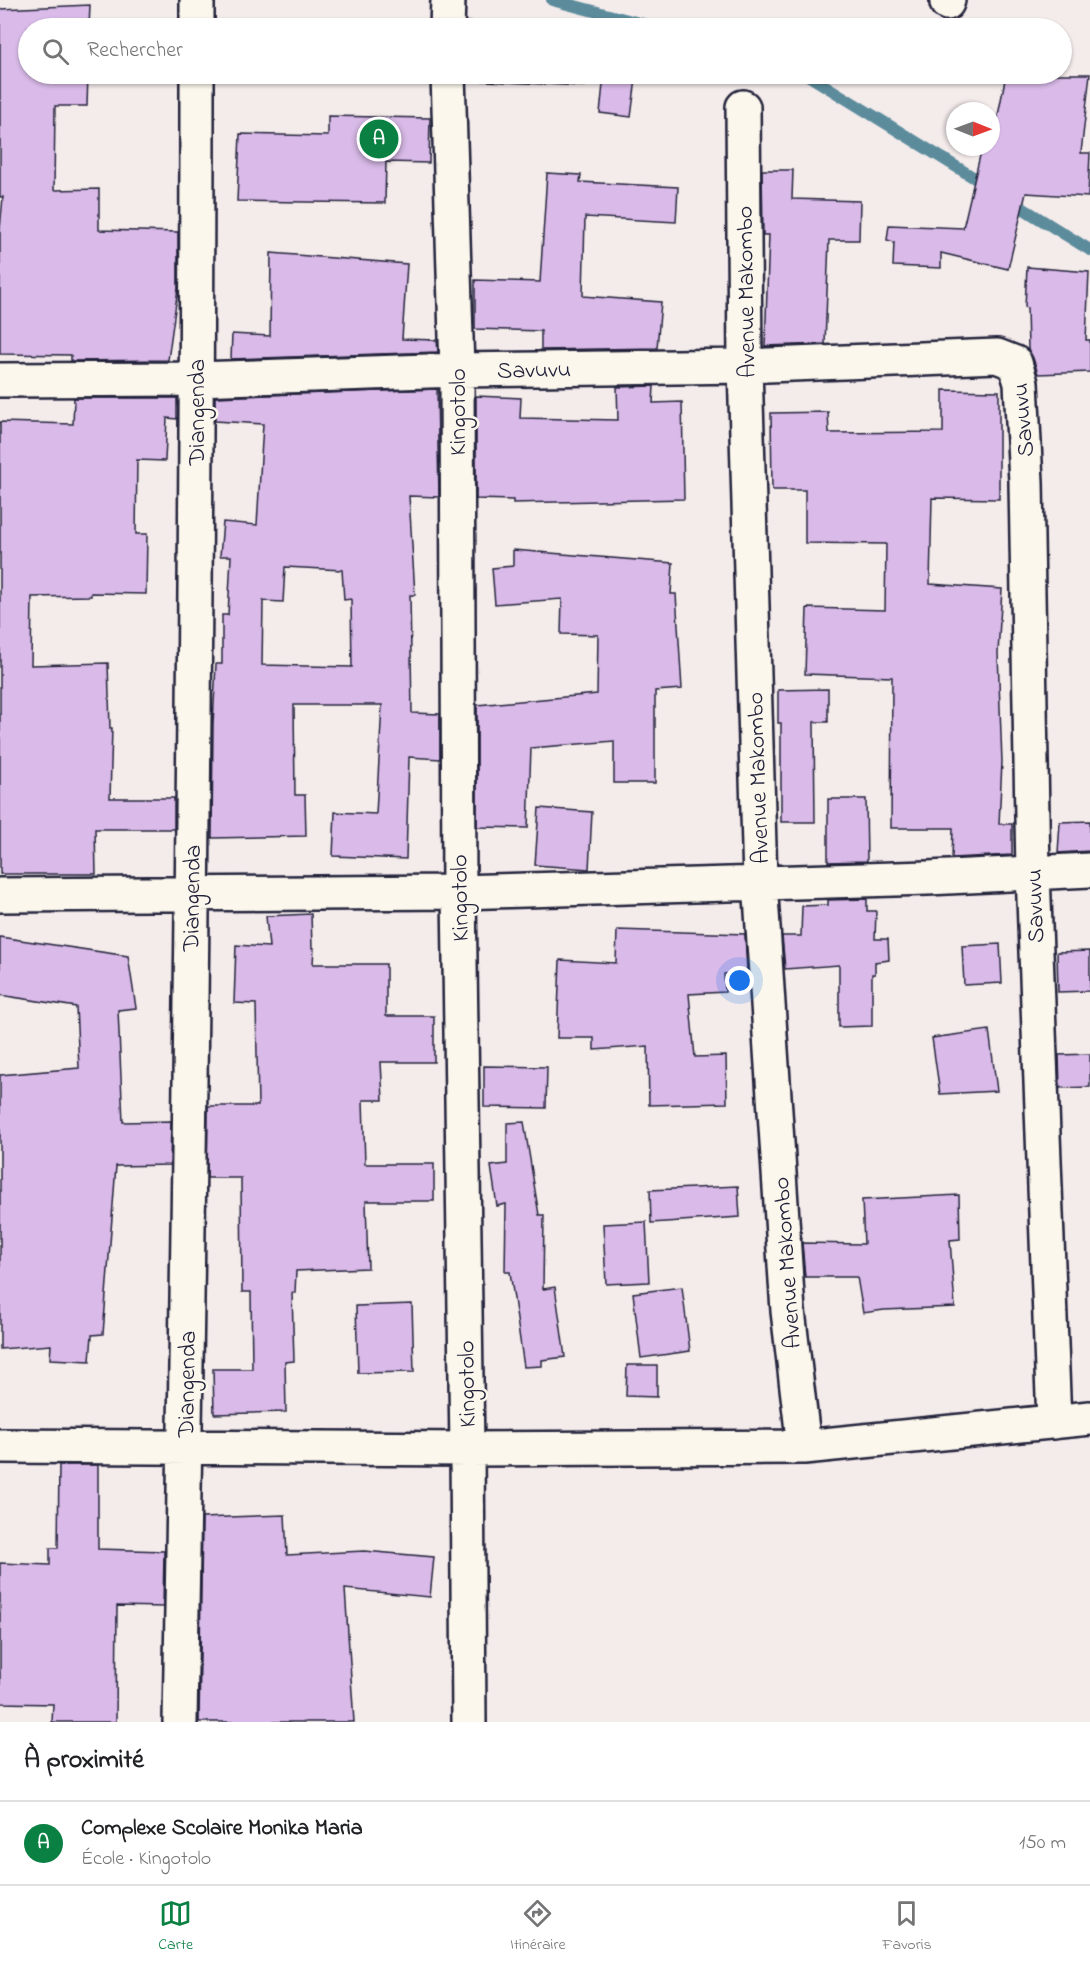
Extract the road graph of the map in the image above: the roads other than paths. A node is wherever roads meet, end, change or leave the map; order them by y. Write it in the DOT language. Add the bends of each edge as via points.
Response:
graph roads {
  1 [pos="197,0"];
  2 [pos="448,0"];
  3 [pos="197,18"];
  4 [pos="447,18"];
  5 [pos="197,84"];
  6 [pos="448,84"];
  7 [pos="743,107"];
  8 [pos="745,366"];
  9 [pos="457,370"];
  10 [pos="196,379"];
  11 [pos="0,380"];
  12 [pos="1090,870"];
  13 [pos="1033,873"];
  14 [pos="760,881"];
  15 [pos="459,892"];
  16 [pos="0,895"];
  17 [pos="191,896"];
  18 [pos="1090,1418"];
  19 [pos="1054,1422"];
  20 [pos="0,1446"];
  21 [pos="185,1447"];
  22 [pos="804,1447"];
  23 [pos="467,1449"];
  24 [pos="180,1722"];
  25 [pos="468,1722"];
  1 -- 3 [label="street"];
  2 -- 4 [label="street"];
  5 -- 10 [label="street, Diangenda"];
  6 -- 9 [label="street, Kingotolo"];
  7 -- 8 [label="street, Avenue Makombo"];
  8 -- 9 [label="street, Savuvu"];
  8 -- 13 [label="street, Savuvu" via="997,356 1015,363 1021,383 1026,482"];
  8 -- 14 [label="street, Avenue Makombo"];
  9 -- 10 [label="street, Savuvu"];
  9 -- 15 [label="street, Kingotolo"];
  10 -- 11 [label="street, Savuvu"];
  10 -- 17 [label="street, Diangenda"];
  12 -- 13 [label="street"];
  13 -- 14 [label="street"];
  13 -- 19 [label="street, Savuvu"];
  14 -- 15 [label="street"];
  14 -- 22 [label="street, Avenue Makombo" via="788,1311"];
  15 -- 17 [label="street"];
  15 -- 23 [label="street, Kingotolo"];
  16 -- 17 [label="street"];
  17 -- 21 [label="street, Diangenda"];
  18 -- 19 [label="street"];
  19 -- 22 [label="street"];
  20 -- 21 [label="street"];
  21 -- 23 [label="street"];
  21 -- 24 [label="street, Diangenda"];
  22 -- 23 [label="street"];
  23 -- 25 [label="street, Kingotolo"];
}
